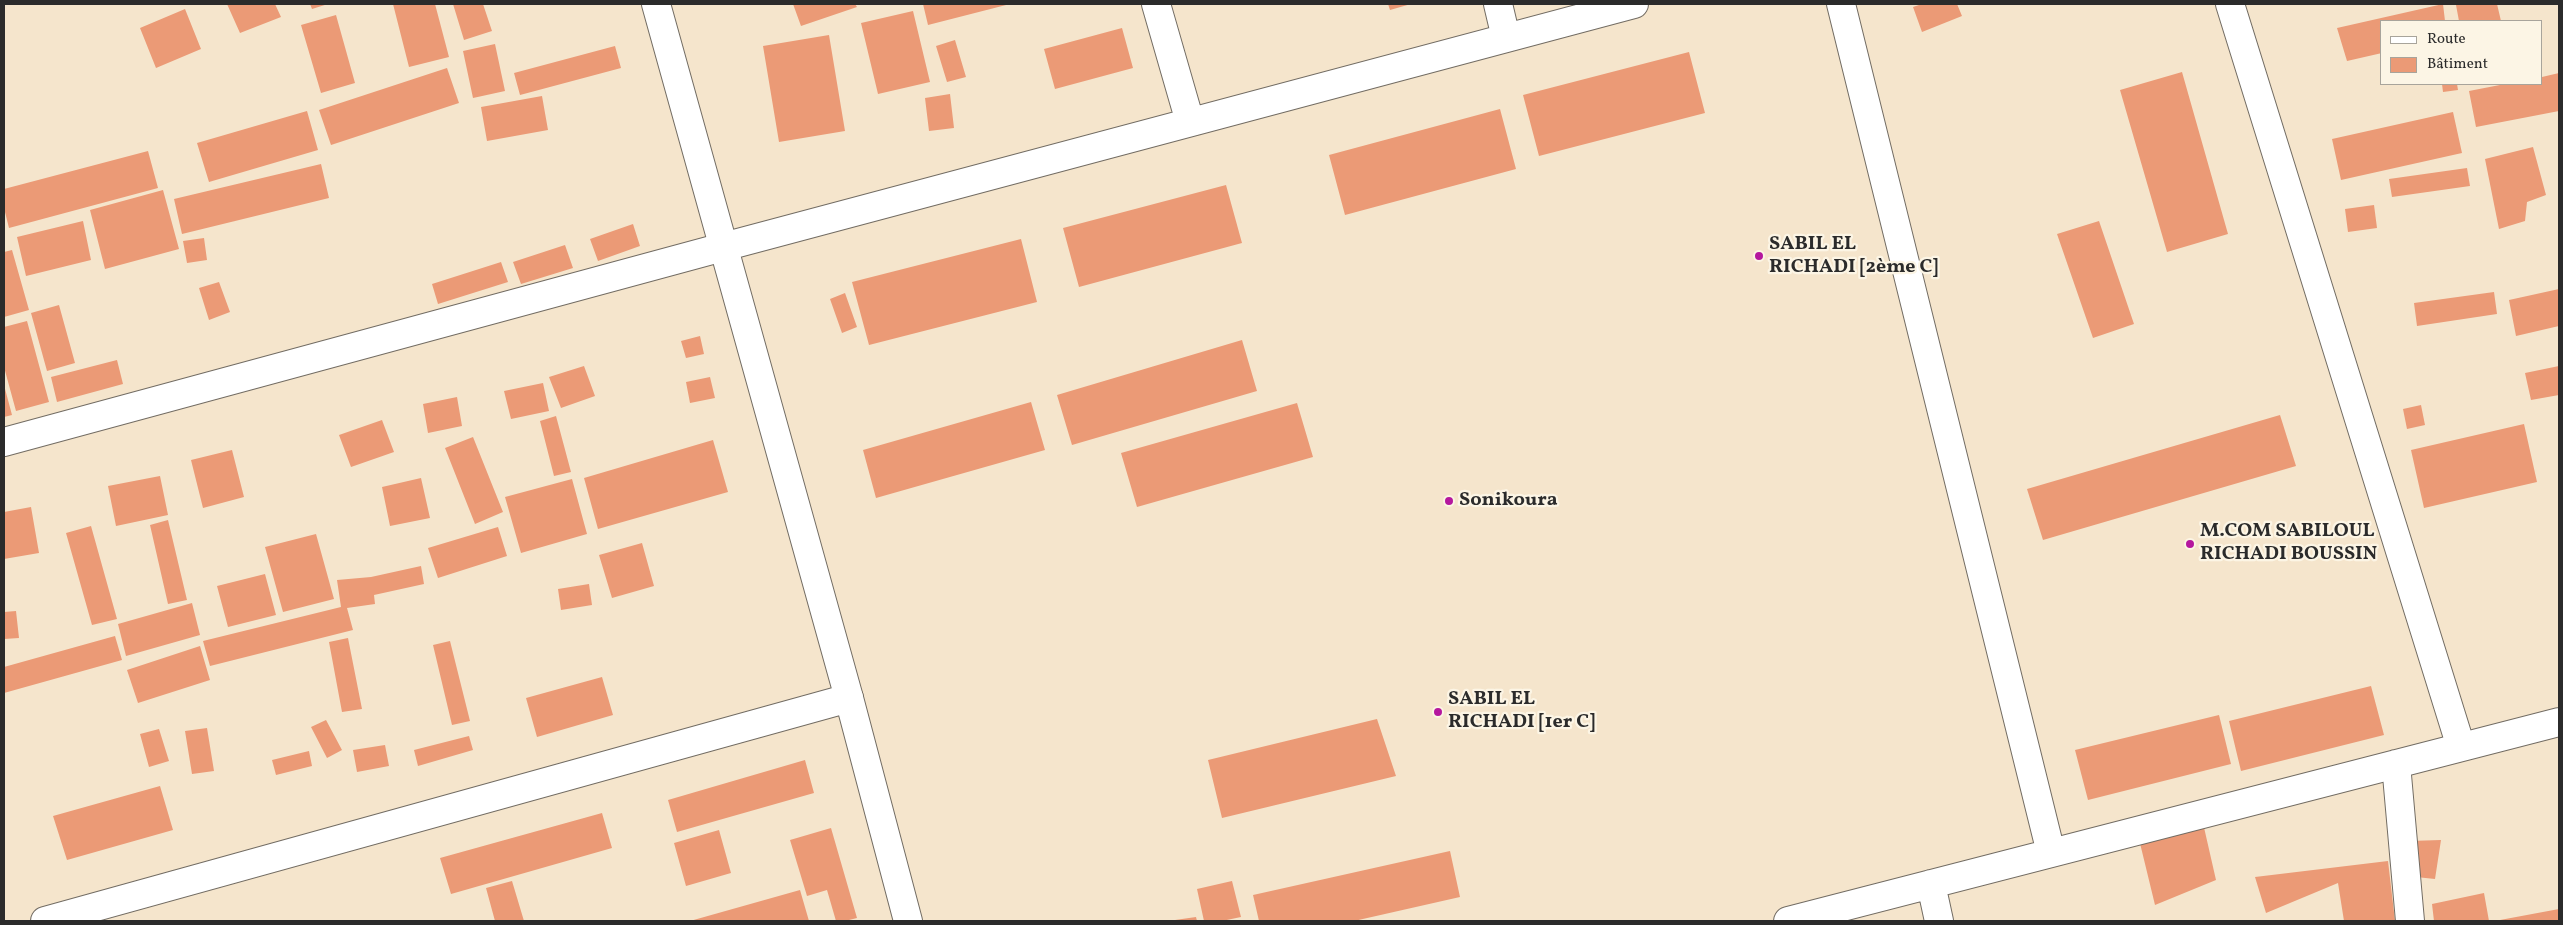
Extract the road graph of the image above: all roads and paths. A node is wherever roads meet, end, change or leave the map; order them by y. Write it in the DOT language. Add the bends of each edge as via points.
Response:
graph roads {
  1 [pos="656,4"];
  2 [pos="1156,4"];
  3 [pos="1498,4"];
  4 [pos="1634,4"];
  5 [pos="1841,4"];
  6 [pos="2230,4"];
  7 [pos="1506,38"];
  8 [pos="1190,122"];
  9 [pos="723,247"];
  10 [pos="4,442"];
  11 [pos="849,698"];
  12 [pos="2559,722"];
  13 [pos="2461,747"];
  14 [pos="2396,764"];
  15 [pos="2051,853"];
  16 [pos="1931,884"];
  17 [pos="45,921"];
  18 [pos="908,921"];
  19 [pos="1788,921"];
  20 [pos="1939,921"];
  21 [pos="2410,921"];
  1 -- 9 [label="street"];
  2 -- 8 [label="street"];
  3 -- 7 [label="street"];
  4 -- 7 [label="street"];
  5 -- 15 [label="street"];
  6 -- 13 [label="street"];
  7 -- 8 [label="street"];
  8 -- 9 [label="street"];
  9 -- 10 [label="street"];
  9 -- 11 [label="street"];
  11 -- 17 [label="street"];
  11 -- 18 [label="street"];
  12 -- 13 [label="street"];
  13 -- 14 [label="street"];
  14 -- 15 [label="street"];
  14 -- 21 [label="street"];
  15 -- 16 [label="street"];
  16 -- 19 [label="street"];
  16 -- 20 [label="street"];
}
